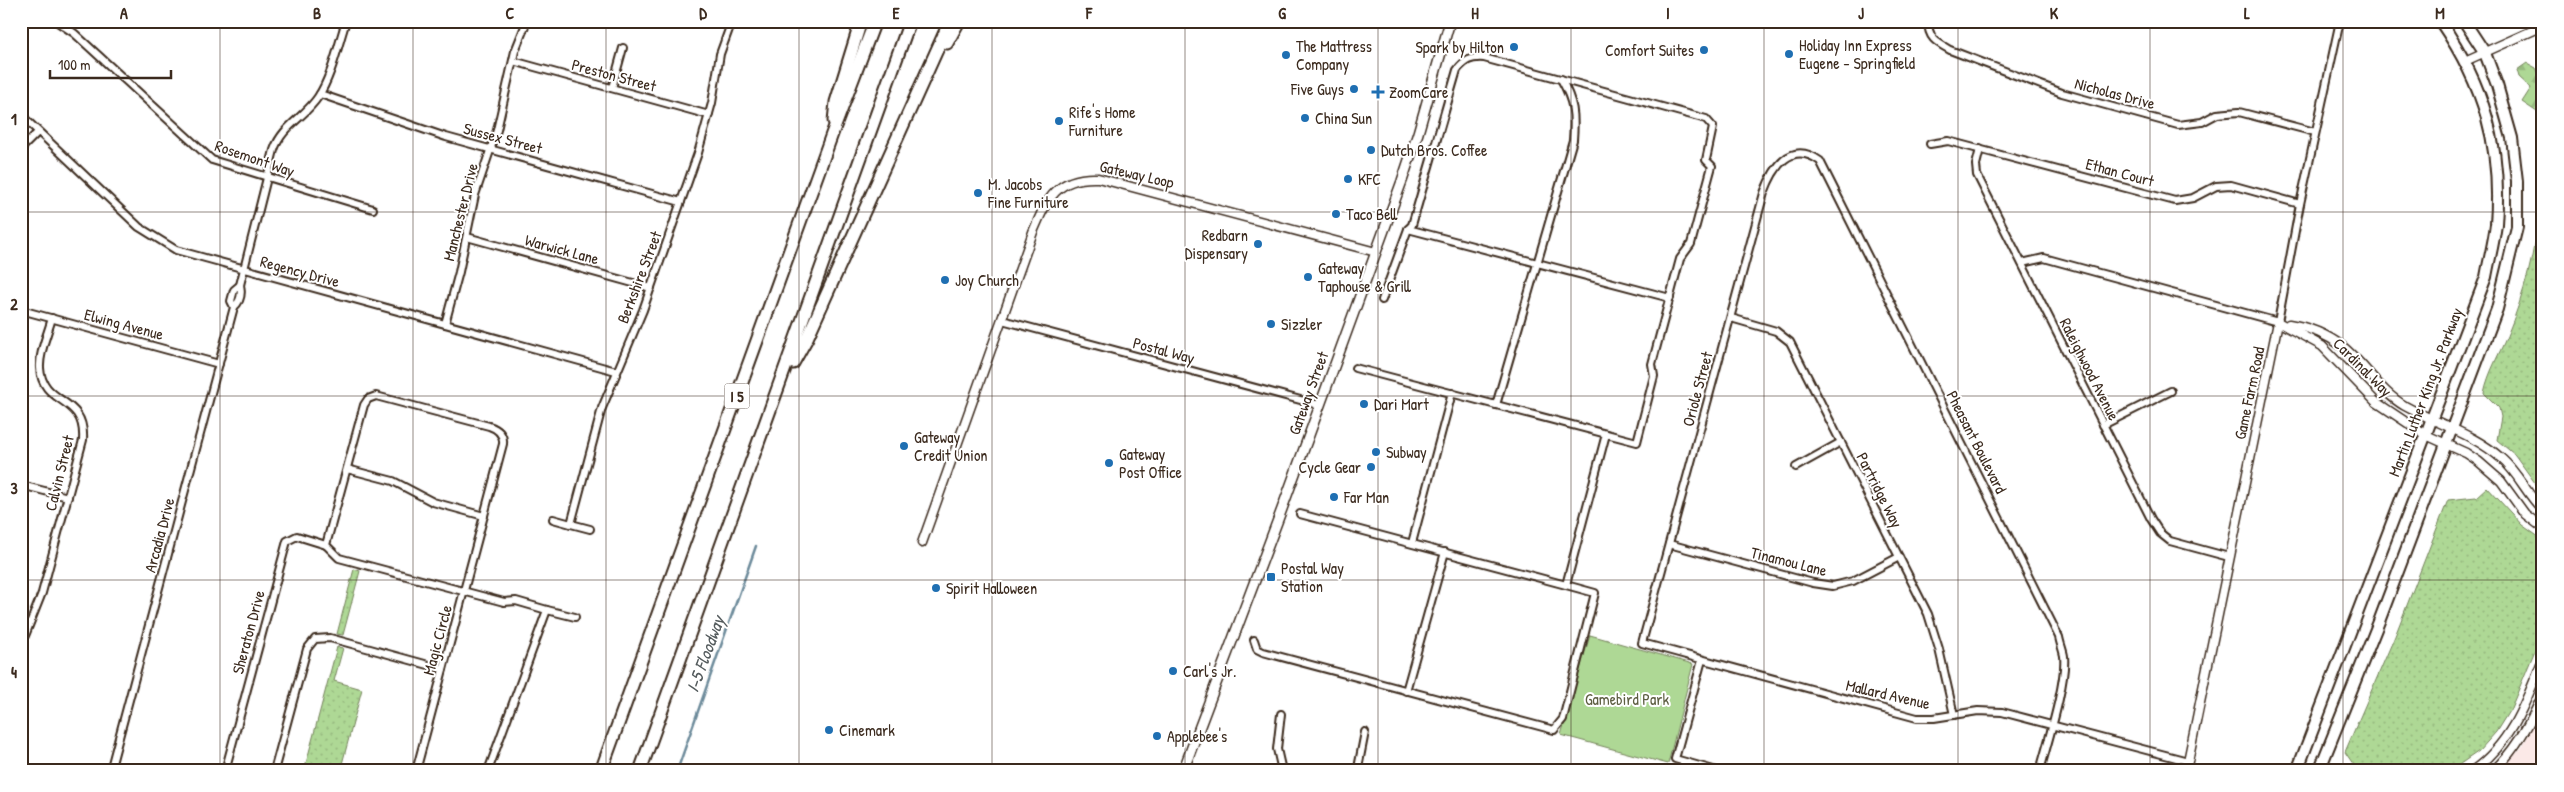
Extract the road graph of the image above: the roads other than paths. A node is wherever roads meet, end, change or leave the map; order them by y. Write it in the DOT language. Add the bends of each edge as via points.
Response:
graph roads {
  1 [pos="56,21"];
  2 [pos="346,21"];
  3 [pos="527,21"];
  4 [pos="732,21"];
  5 [pos="861,21"];
  6 [pos="875,21"];
  7 [pos="910,21"];
  8 [pos="950,21"];
  9 [pos="959,21"];
  10 [pos="1450,21"];
  11 [pos="1928,21"];
  12 [pos="2330,21"];
  13 [pos="2440,21"];
  14 [pos="2464,21"];
  15 [pos="2340,23"];
  16 [pos="2543,26"];
  17 [pos="623,48"];
  18 [pos="2485,53"];
  19 [pos="2465,60"];
  20 [pos="513,61"];
  21 [pos="925,78"];
  22 [pos="1562,79"];
  23 [pos="612,88"];
  24 [pos="320,94"];
  25 [pos="21,115"];
  26 [pos="709,115"];
  27 [pos="38,132"];
  28 [pos="2315,132"];
  29 [pos="832,134"];
  30 [pos="1930,144"];
  31 [pos="21,149"];
  32 [pos="491,149"];
  33 [pos="1980,149"];
  34 [pos="1796,153"];
  35 [pos="267,178"];
  36 [pos="682,202"];
  37 [pos="2300,204"];
  38 [pos="374,209"];
  39 [pos="1408,229"];
  40 [pos="466,237"];
  41 [pos="1376,252"];
  42 [pos="1539,262"];
  43 [pos="2022,263"];
  44 [pos="244,270"];
  45 [pos="651,288"];
  46 [pos="1670,298"];
  47 [pos="1382,300"];
  48 [pos="21,310"];
  49 [pos="52,318"];
  50 [pos="1731,318"];
  51 [pos="1002,320"];
  52 [pos="2278,322"];
  53 [pos="445,324"];
  54 [pos="219,364"];
  55 [pos="1355,368"];
  56 [pos="616,371"];
  57 [pos="2171,391"];
  58 [pos="777,392"];
  59 [pos="1452,393"];
  60 [pos="1319,405"];
  61 [pos="1496,405"];
  62 [pos="2431,417"];
  63 [pos="2103,425"];
  64 [pos="2452,427"];
  65 [pos="1606,434"];
  66 [pos="2424,434"];
  67 [pos="1841,442"];
  68 [pos="2446,443"];
  69 [pos="1796,467"];
  70 [pos="347,469"];
  71 [pos="21,485"];
  72 [pos="68,497"];
  73 [pos="2543,510"];
  74 [pos="1300,514"];
  75 [pos="484,516"];
  76 [pos="553,519"];
  77 [pos="571,524"];
  78 [pos="2543,528"];
  79 [pos="590,529"];
  80 [pos="922,543"];
  81 [pos="1412,543"];
  82 [pos="326,544"];
  83 [pos="1669,544"];
  84 [pos="1445,552"];
  85 [pos="2229,556"];
  86 [pos="1899,557"];
  87 [pos="1566,585"];
  88 [pos="464,592"];
  89 [pos="547,610"];
  90 [pos="575,618"];
  91 [pos="1254,640"];
  92 [pos="1642,643"];
  93 [pos="21,646"];
  94 [pos="2543,659"];
  95 [pos="1702,660"];
  96 [pos="443,669"];
  97 [pos="1406,691"];
  98 [pos="2543,694"];
  99 [pos="1281,714"];
  100 [pos="1954,715"];
  101 [pos="2052,725"];
  102 [pos="1366,732"];
  103 [pos="2188,761"];
  104 [pos="111,769"];
  105 [pos="1362,770"];
  106 [pos="126,771"];
  107 [pos="225,771"];
  108 [pos="274,771"];
  109 [pos="416,771"];
  110 [pos="488,771"];
  111 [pos="601,771"];
  112 [pos="640,771"];
  113 [pos="1183,771"];
  114 [pos="1282,771"];
  115 [pos="1314,771"];
  116 [pos="1717,771"];
  117 [pos="2040,771"];
  118 [pos="2186,771"];
  119 [pos="2298,771"];
  120 [pos="2319,771"];
  121 [pos="2472,771"];
  122 [pos="2493,771"];
  1 -- 35 [label="street, Rosemont Way" via="74,33 206,156 225,166"];
  2 -- 24 [label="street, Arcadia Drive"];
  3 -- 20 [label="street, Manchester Drive"];
  4 -- 26 [label="street, Berkshire Street" via="720,54"];
  5 -- 29 [label="highway" via="836,102"];
  6 -- 29 [label="highway, I 5"];
  7 -- 58 [label="highway, I 5"];
  8 -- 21 [label="highway"];
  9 -- 21 [label="highway"];
  10 -- 41 [label="main road, Gateway Street" via="1415,143"];
  11 -- 28 [label="street, Nicholas Drive" via="1928,30 1934,41 1950,50 2062,93 2178,124 2196,124 2217,114 2240,112"];
  12 -- 15 [label="street"];
  13 -- 19 [label="main road, Martin Luther King Jr. Parkway"];
  14 -- 18 [label="main road"];
  15 -- 28 [label="street, Game Farm Road"];
  16 -- 18 [label="street"];
  17 -- 23 [label="street"];
  18 -- 19 [label="street"];
  18 -- 64 [label="main road" via="2512,138 2517,181 2517,227 2497,309"];
  19 -- 62 [label="main road, Martin Luther King Jr. Parkway" via="2491,129 2497,172 2496,225 2486,277"];
  20 -- 23 [label="street, Preston Street"];
  20 -- 32 [label="street, Manchester Drive"];
  21 -- 58 [label="highway" via="807,338"];
  22 -- 39 [label="street" via="1484,58 1473,57 1463,62 1457,70 1418,208"];
  22 -- 42 [label="street" via="1571,98 1575,118 1573,140"];
  22 -- 46 [label="street" via="1706,119 1714,127 1706,160 1712,166 1691,244 1680,259"];
  23 -- 26 [label="street, Preston Street"];
  24 -- 32 [label="street, Sussex Street" via="429,132"];
  24 -- 35 [label="street, Arcadia Drive" via="280,137"];
  25 -- 27 [label="street, Regency Drive"];
  26 -- 36 [label="street, Berkshire Street"];
  27 -- 31 [label="street"];
  27 -- 44 [label="street, Regency Drive" via="152,237 183,253"];
  28 -- 37 [label="street, Game Farm Road"];
  29 -- 111 [label="highway, I 5"];
  30 -- 33 [label="street, Ethan Court" via="1948,141"];
  32 -- 36 [label="street, Sussex Street"];
  32 -- 40 [label="street, Manchester Drive" via="475,195"];
  33 -- 37 [label="street, Ethan Court" via="2175,202 2193,198 2216,186 2231,185"];
  33 -- 43 [label="street, Raleighwood Avenue" via="1977,175"];
  34 -- 50 [label="street, Oriole Street" via="1786,157 1770,178"];
  34 -- 101 [label="street, Pheasant Boulevard" via="1806,153 1820,161 2058,637 2064,656 2064,670"];
  35 -- 38 [label="street, Rosemont Way"];
  35 -- 44 [label="street, Arcadia Drive"];
  36 -- 45 [label="street, Berkshire Street"];
  37 -- 52 [label="street, Game Farm Road"];
  39 -- 42 [label="street"];
  39 -- 47 [label="street"];
  40 -- 45 [label="street, Warwick Lane"];
  40 -- 53 [label="street, Manchester Drive"];
  41 -- 51 [label="street, Gateway Loop" via="1153,191 1084,177 1054,191 1046,200"];
  41 -- 60 [label="main road, Gateway Street"];
  42 -- 46 [label="street"];
  42 -- 61 [label="street"];
  43 -- 52 [label="street, Cardinal Way" via="2044,258"];
  43 -- 63 [label="street, Raleighwood Avenue"];
  44 -- 53 [label="street, Regency Drive"];
  44 -- 54 [label="street, Arcadia Drive" via="239,303 234,307"];
  45 -- 56 [label="street, Berkshire Street"];
  46 -- 65 [label="street" via="1652,364 1654,376 1637,442"];
  48 -- 49 [label="street, Elwing Avenue"];
  49 -- 54 [label="street, Elwing Avenue"];
  49 -- 72 [label="street, Calvin Street" via="40,362 41,378 51,393 76,410 84,432"];
  50 -- 67 [label="street, Partridge Way" via="1776,331 1790,342"];
  50 -- 83 [label="street, Oriole Street"];
  51 -- 60 [label="street, Postal Way"];
  51 -- 80 [label="street, Gateway Loop"];
  52 -- 62 [label="street, Cardinal Way" via="2322,333 2342,346 2380,388 2406,406"];
  52 -- 66 [label="street, Cardinal Way" via="2322,346 2376,402"];
  52 -- 85 [label="street, Game Farm Road"];
  53 -- 56 [label="street, Regency Drive"];
  54 -- 104 [label="street, Arcadia Drive"];
  55 -- 59 [label="street"];
  56 -- 77 [label="street, Berkshire Street" via="597,423"];
  57 -- 63 [label="street"];
  58 -- 112 [label="highway, I 5"];
  59 -- 61 [label="street"];
  59 -- 81 [label="street"];
  60 -- 113 [label="main road, Gateway Street"];
  61 -- 65 [label="street"];
  62 -- 64 [label="street, Cardinal Way"];
  62 -- 66 [label="main road, Martin Luther King Jr. Parkway"];
  63 -- 85 [label="street, Raleighwood Avenue" via="2160,533 2170,541"];
  64 -- 68 [label="main road"];
  64 -- 73 [label="street, Cardinal Way" via="2504,460"];
  65 -- 87 [label="street"];
  66 -- 68 [label="street, Cardinal Way"];
  66 -- 119 [label="main road, Martin Luther King Jr. Parkway"];
  67 -- 69 [label="street"];
  67 -- 86 [label="street, Partridge Way"];
  68 -- 78 [label="street, Cardinal Way" via="2486,468 2525,514"];
  68 -- 120 [label="main road"];
  70 -- 75 [label="street" via="392,482 433,502"];
  70 -- 75 [label="street, Magic Circle" via="364,405 372,397 380,396 489,426 502,435 504,444"];
  70 -- 82 [label="street"];
  71 -- 72 [label="street"];
  72 -- 93 [label="street, Calvin Street" via="42,593"];
  74 -- 81 [label="street"];
  75 -- 88 [label="street, Magic Circle"];
  76 -- 77 [label="street"];
  77 -- 79 [label="street"];
  81 -- 84 [label="street"];
  82 -- 88 [label="street" via="339,558"];
  82 -- 107 [label="street, Sheraton Drive" via="296,536 287,541"];
  83 -- 86 [label="street, Tinamou Lane" via="1833,586 1853,581"];
  83 -- 92 [label="street, Oriole Street"];
  84 -- 87 [label="street"];
  84 -- 97 [label="street"];
  85 -- 103 [label="street, Game Farm Road"];
  86 -- 100 [label="street, Partridge Way" via="1928,614"];
  87 -- 97 [label="street" via="1595,593 1563,719 1554,730"];
  88 -- 89 [label="street"];
  88 -- 96 [label="street, Magic Circle"];
  89 -- 90 [label="street"];
  89 -- 110 [label="street"];
  91 -- 97 [label="street" via="1262,652"];
  92 -- 95 [label="street, Mallard Avenue"];
  94 -- 121 [label="street" via="2522,712 2500,748"];
  95 -- 100 [label="street, Mallard Avenue" via="1916,718"];
  95 -- 116 [label="street" via="1675,759"];
  96 -- 108 [label="street" via="330,638 315,639 307,649"];
  96 -- 109 [label="street, Magic Circle"];
  98 -- 122 [label="street" via="2533,717 2506,759"];
  99 -- 114 [label="street" via="1278,748"];
  100 -- 101 [label="street, Mallard Avenue" via="2002,712"];
  101 -- 103 [label="street, Mallard Avenue"];
  101 -- 117 [label="street, Pheasant Boulevard"];
  102 -- 105 [label="street"];
  103 -- 118 [label="street, Game Farm Road"];
  104 -- 106 [label="street"];
  105 -- 115 [label="street" via="1331,768"];
}
